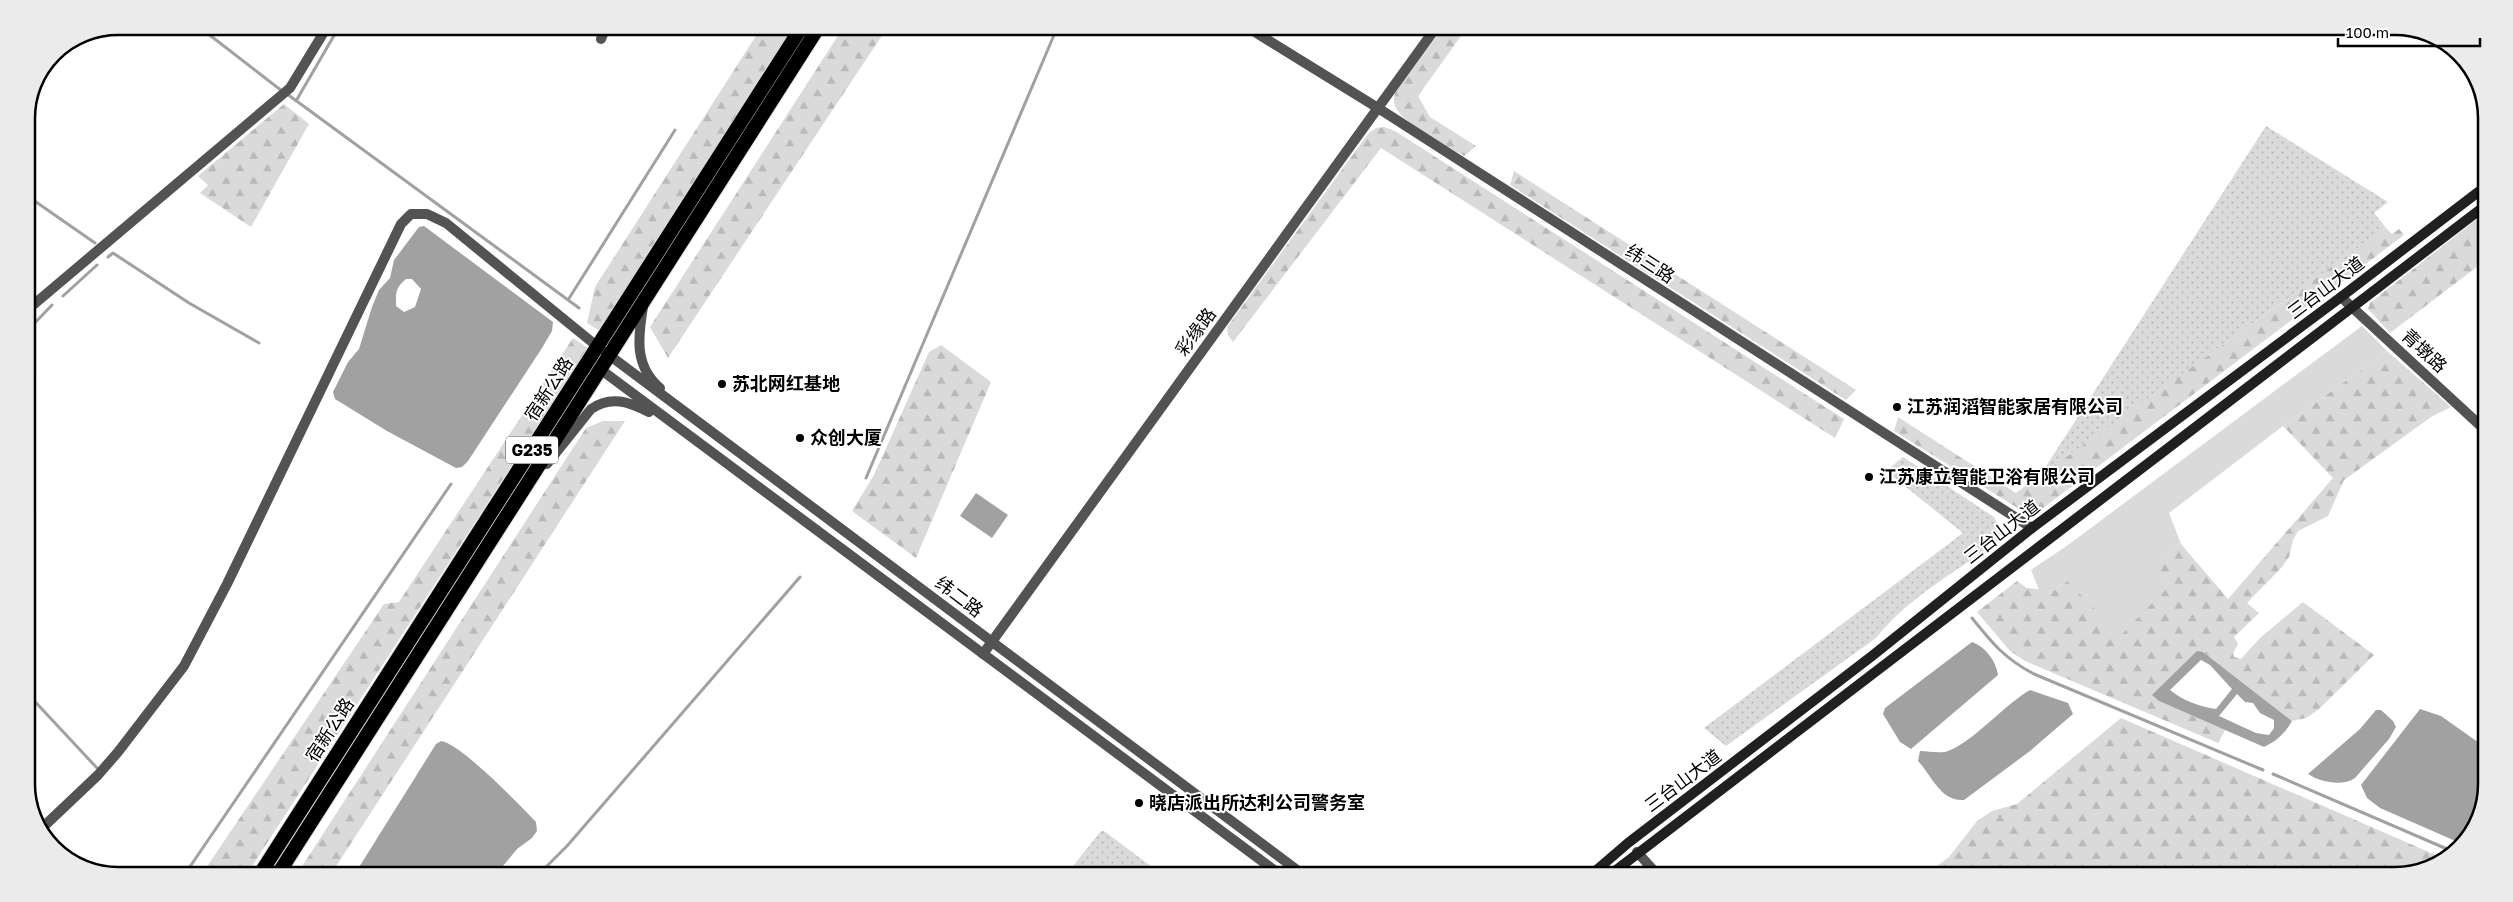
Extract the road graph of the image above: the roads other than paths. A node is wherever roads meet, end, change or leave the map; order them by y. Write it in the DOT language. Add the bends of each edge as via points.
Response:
graph roads {
  1 [pos="323,35"];
  2 [pos="603,35"];
  3 [pos="797,35"];
  4 [pos="814,35"];
  5 [pos="1260,35"];
  6 [pos="1431,35"];
  7 [pos="601,39"];
  8 [pos="1378,108"];
  9 [pos="2478,192"];
  10 [pos="2478,211"];
  11 [pos="2341,298"];
  12 [pos="644,300"];
  13 [pos="35,303"];
  14 [pos="2352,308"];
  15 [pos="603,351"];
  16 [pos="600,369"];
  17 [pos="2478,424"];
  18 [pos="708,429"];
  19 [pos="682,430"];
  20 [pos="2032,528"];
  21 [pos="497,531"];
  22 [pos="992,642"];
  23 [pos="983,654"];
  24 [pos="46,826"];
  25 [pos="1637,852"];
  26 [pos="265,867"];
  27 [pos="283,867"];
  28 [pos="1270,867"];
  29 [pos="1292,867"];
  30 [pos="1600,867"];
  31 [pos="1619,867"];
  32 [pos="1651,867"];
  1 -- 13 [label="street" via="285,92"];
  2 -- 7 [label="street"];
  3 -- 15 [label="highway, 宿新公路 / G235"];
  4 -- 12 [label="highway, 宿新公路 / G235"];
  5 -- 8 [label="street, 纬三路"];
  6 -- 8 [label="street, 彩缘路"];
  8 -- 20 [label="street, 纬三路"];
  8 -- 22 [label="street, 彩缘路"];
  9 -- 11 [label="main road, 三台山大道"];
  10 -- 14 [label="main road, 三台山大道"];
  11 -- 14 [label="street, 青墩路"];
  11 -- 20 [label="main road, 三台山大道"];
  12 -- 15 [label="highway, 宿新公路 / G235"];
  12 -- 18 [label="street" via="638,349 646,371 655,384"];
  14 -- 17 [label="street, 青墩路"];
  14 -- 25 [label="main road, 三台山大道"];
  15 -- 16 [label="highway, 宿新公路 / G235"];
  15 -- 18 [label="street, 纬二路"];
  15 -- 24 [label="street, 纬二路" via="446,223 427,214 411,214 400,224 227,584 184,666 118,752"];
  15 -- 26 [label="highway, 宿新公路 / G235"];
  16 -- 19 [label="street, 纬二路"];
  16 -- 21 [label="highway, 宿新公路 / G235"];
  18 -- 22 [label="street, 纬二路"];
  19 -- 21 [label="street" via="634,404 599,403 578,423"];
  19 -- 23 [label="street, 纬二路"];
  20 -- 30 [label="main road, 三台山大道"];
  21 -- 27 [label="highway, 宿新公路 / G235"];
  22 -- 23 [label="street, 彩缘路"];
  22 -- 29 [label="street, 纬二路"];
  23 -- 28 [label="street, 纬二路"];
  25 -- 31 [label="main road, 三台山大道"];
  25 -- 32 [label="street"];
}
